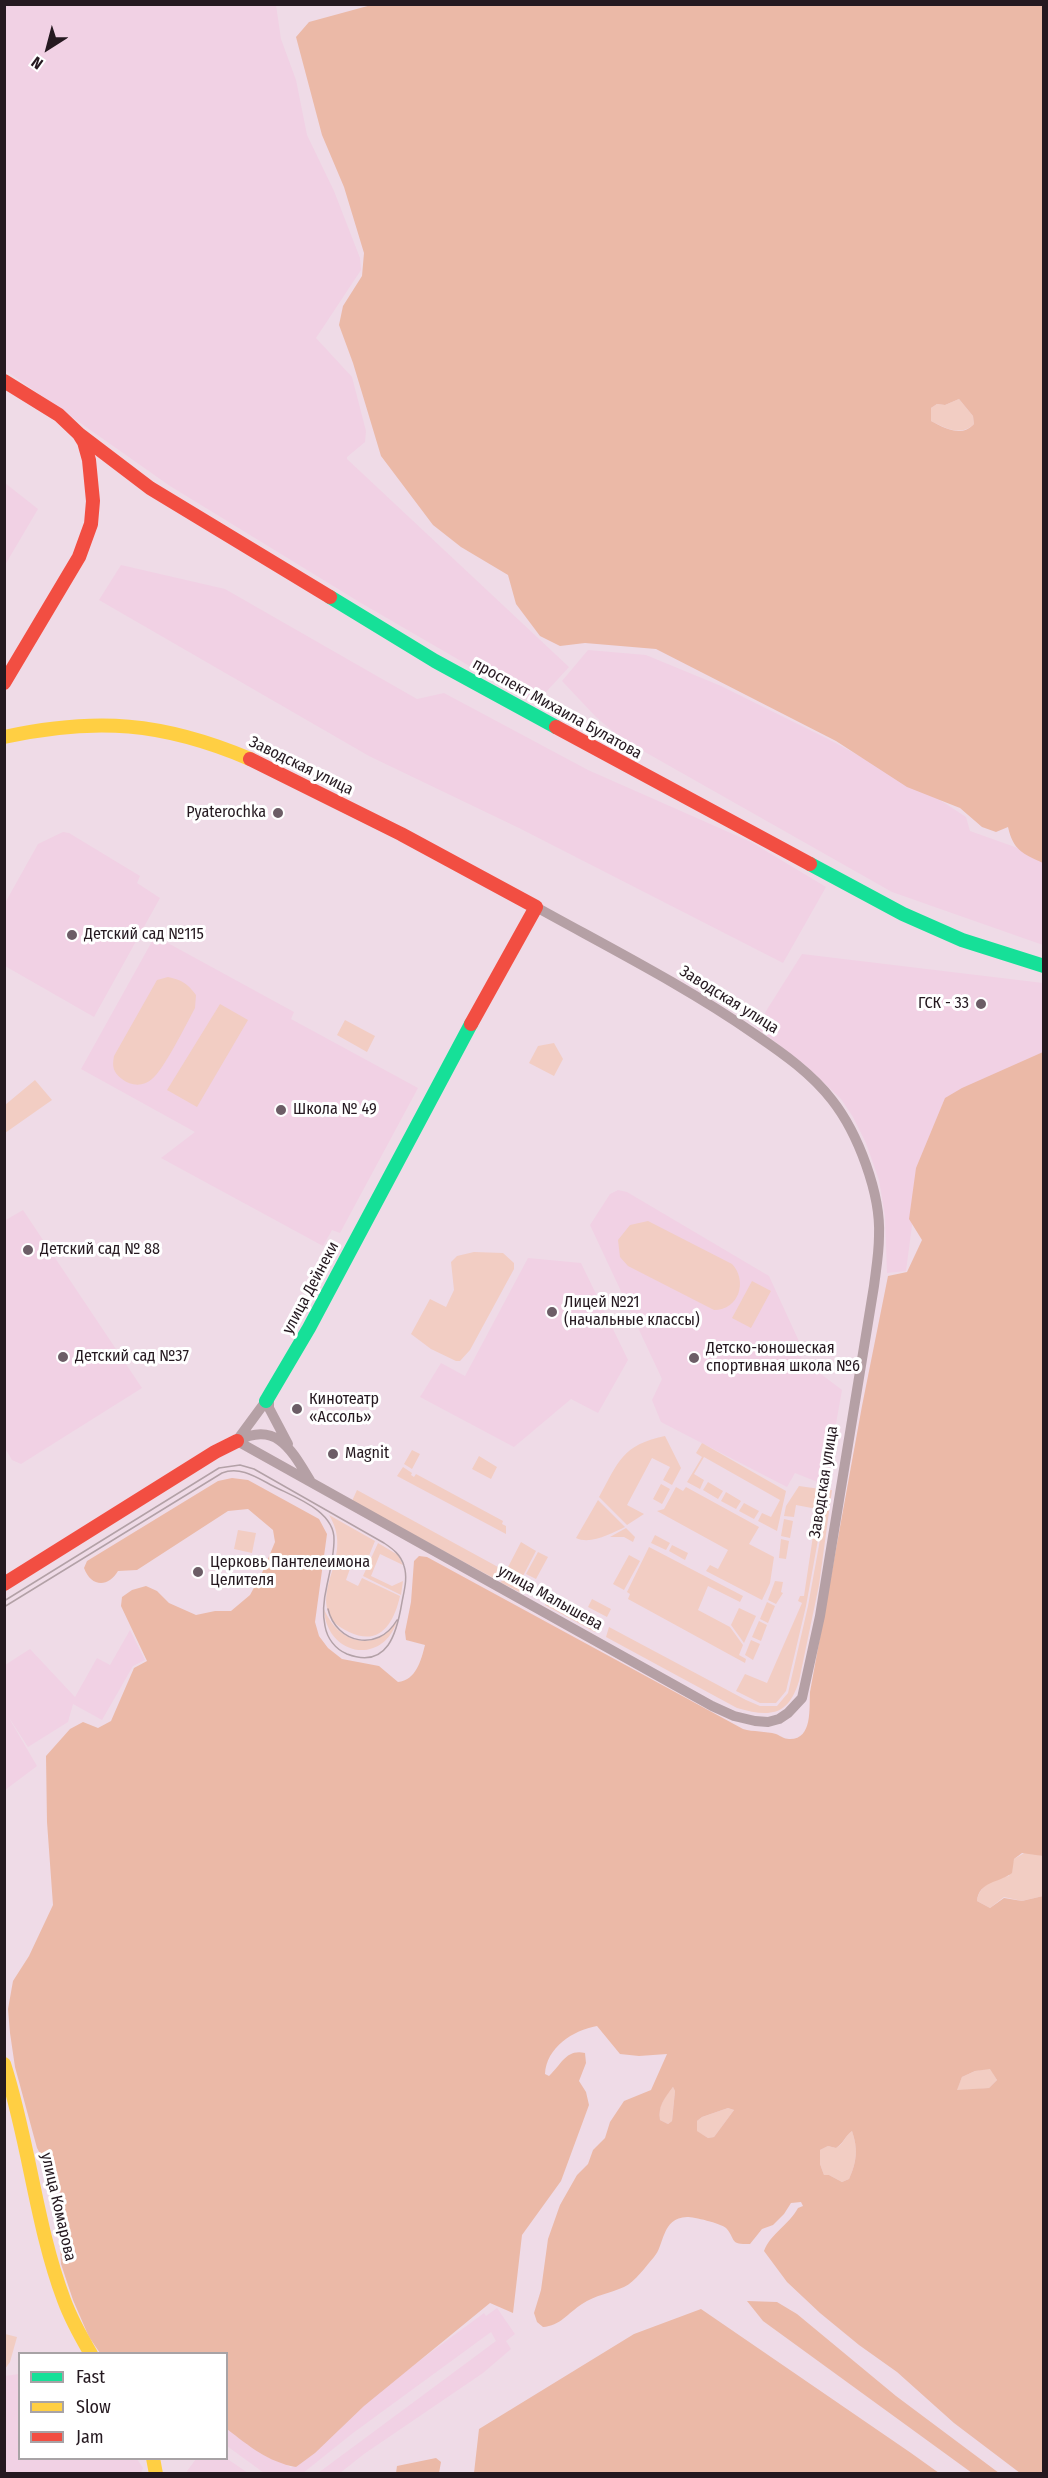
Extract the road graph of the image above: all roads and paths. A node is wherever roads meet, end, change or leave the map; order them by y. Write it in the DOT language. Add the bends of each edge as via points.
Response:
graph roads {
  1 [pos="4,381"];
  2 [pos="79,434"];
  3 [pos="4,683"];
  4 [pos="4,737"];
  5 [pos="536,907"];
  6 [pos="1044,966"];
  7 [pos="267,1397"];
  8 [pos="237,1441"];
  9 [pos="294,1455"];
  10 [pos="311,1482"];
  11 [pos="4,1584"];
  12 [pos="779,1719"];
  13 [pos="4,2064"];
  14 [pos="90,2352"];
  1 -- 2 [label="street, проспект Михаила Булатова" via="59,415"];
  2 -- 3 [label="street" via="86,448 92,490 93,513 87,539"];
  2 -- 6 [label="street, проспект Михаила Булатова" via="150,488 435,661 903,914 962,940"];
  4 -- 5 [label="street, Заводская улица" via="82,723 135,726 195,738 292,779"];
  5 -- 7 [label="street, улица Дейнеки" via="309,1328"];
  5 -- 12 [label="street, Заводская улица" via="711,1005 796,1064 842,1114 868,1172 879,1234 867,1334 806,1684 802,1698"];
  7 -- 8 [label="street, улица Дейнеки"];
  7 -- 9 [label="street"];
  8 -- 9 [label="street, улица Малышева" via="248,1435 275,1437"];
  8 -- 10 [label="street, улица Малышева"];
  8 -- 11 [label="street, улица Дейнеки"];
  9 -- 10 [label="street, улица Малышева"];
  10 -- 12 [label="street, улица Малышева" via="712,1706 755,1721"];
  13 -- 14 [label="street, улица Комарова" via="18,2100 62,2294"];
}
